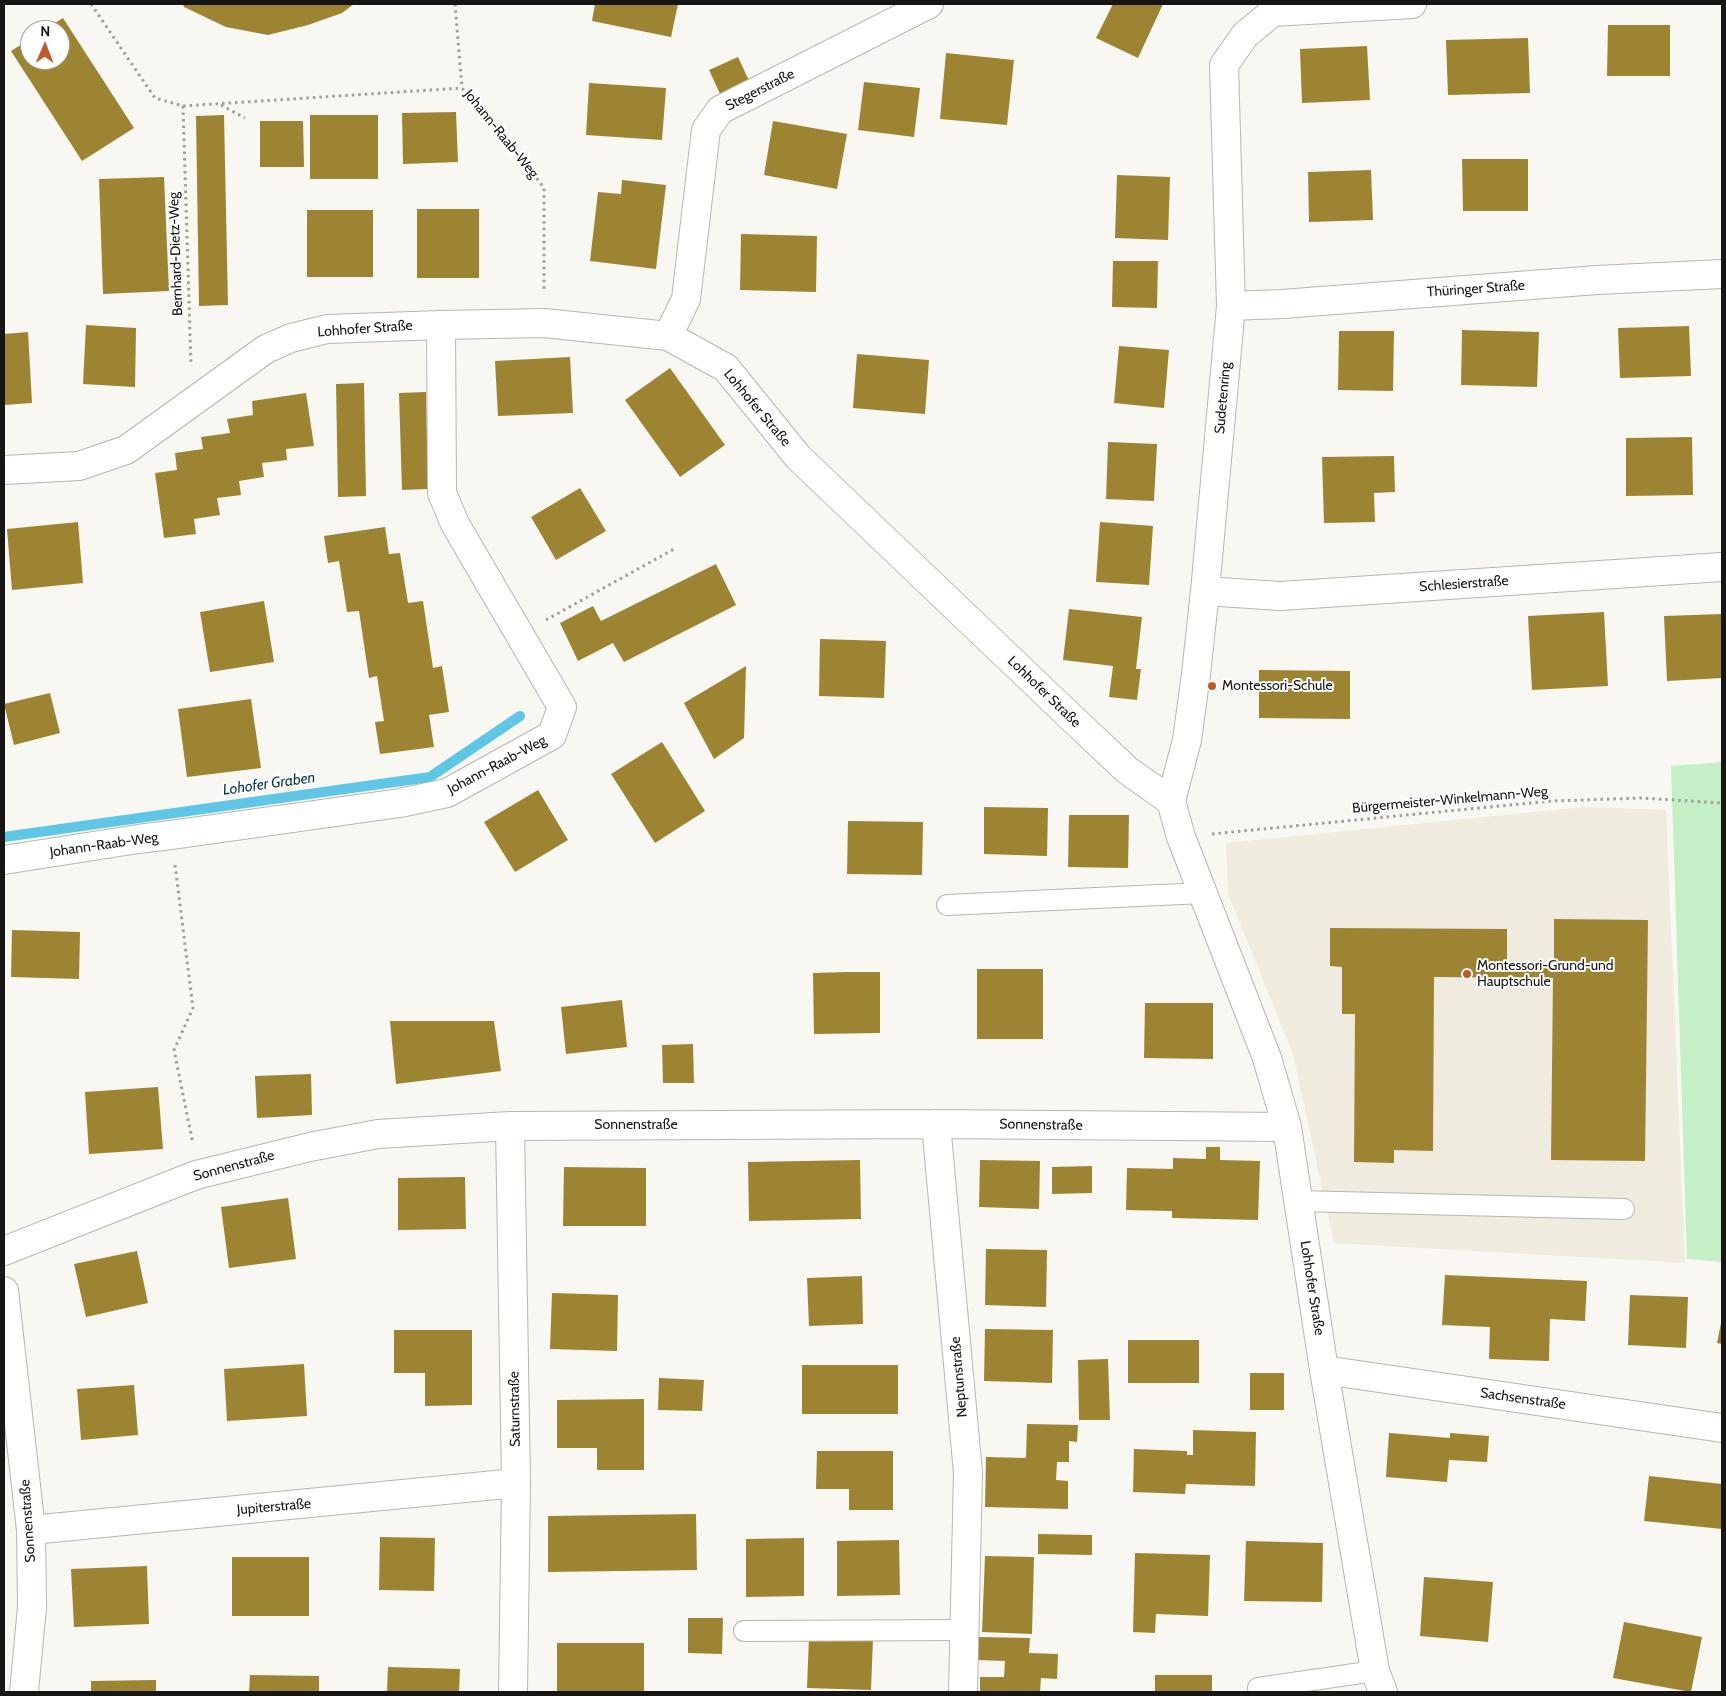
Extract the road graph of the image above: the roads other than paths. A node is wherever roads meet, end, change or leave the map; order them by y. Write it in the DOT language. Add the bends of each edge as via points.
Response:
graph roads {
  1 [pos="929,4"];
  2 [pos="1412,4"];
  3 [pos="1273,8"];
  4 [pos="1722,274"];
  5 [pos="1231,306"];
  6 [pos="441,325"];
  7 [pos="668,336"];
  8 [pos="4,470"];
  9 [pos="1722,567"];
  10 [pos="1205,591"];
  11 [pos="1171,800"];
  12 [pos="4,860"];
  13 [pos="1203,893"];
  14 [pos="947,905"];
  15 [pos="936,1124"];
  16 [pos="510,1126"];
  17 [pos="1287,1127"];
  18 [pos="1298,1201"];
  19 [pos="1624,1209"];
  20 [pos="4,1251"];
  21 [pos="4,1291"];
  22 [pos="1324,1370"];
  23 [pos="1722,1428"];
  24 [pos="516,1484"];
  25 [pos="31,1530"];
  26 [pos="964,1630"];
  27 [pos="744,1631"];
  28 [pos="1379,1682"];
  29 [pos="1258,1688"];
  30 [pos="24,1692"];
  31 [pos="513,1692"];
  32 [pos="962,1692"];
  1 -- 7 [label="street, Stegerstraße" via="720,110 706,130 686,299"];
  2 -- 3 [label="street, Sudetenring"];
  3 -- 5 [label="street, Sudetenring" via="1245,35 1224,65"];
  4 -- 5 [label="street, Thüringer Straße"];
  5 -- 10 [label="street, Sudetenring"];
  6 -- 7 [label="street, Lohhofer Straße" via="544,323"];
  6 -- 8 [label="street, Lohhofer Straße" via="327,329 291,338 266,349 126,450 79,466"];
  6 -- 12 [label="street, Johann-Raab-Weg" via="442,493 455,524 562,707 552,735 447,793 400,803 138,838"];
  7 -- 11 [label="street, Lohhofer Straße" via="726,368 798,457 1081,728 1127,770"];
  9 -- 10 [label="street, Schlesierstraße" via="1280,596"];
  10 -- 11 [label="street, Sudetenring" via="1188,740"];
  11 -- 13 [label="street, Lohhofer Straße"];
  13 -- 14 [label="lane"];
  13 -- 17 [label="street, Lohhofer Straße" via="1267,1058"];
  15 -- 16 [label="street, Sonnenstraße"];
  15 -- 17 [label="street, Sonnenstraße"];
  15 -- 26 [label="street, Neptunstraße" via="968,1473"];
  16 -- 20 [label="street, Sonnenstraße" via="378,1134 196,1175"];
  16 -- 24 [label="street, Saturnstraße"];
  17 -- 18 [label="street, Lohhofer Straße"];
  18 -- 19 [label="lane"];
  18 -- 22 [label="street, Lohhofer Straße"];
  21 -- 25 [label="street, Sonnenstraße"];
  22 -- 23 [label="street, Sachsenstraße"];
  22 -- 28 [label="street, Lohhofer Straße"];
  24 -- 25 [label="street, Jupiterstraße"];
  24 -- 31 [label="street, Saturnstraße"];
  25 -- 30 [label="street, Sonnenstraße" via="32,1607"];
  26 -- 27 [label="lane"];
  26 -- 32 [label="street, Neptunstraße"];
  28 -- 29 [label="lane"];
}
